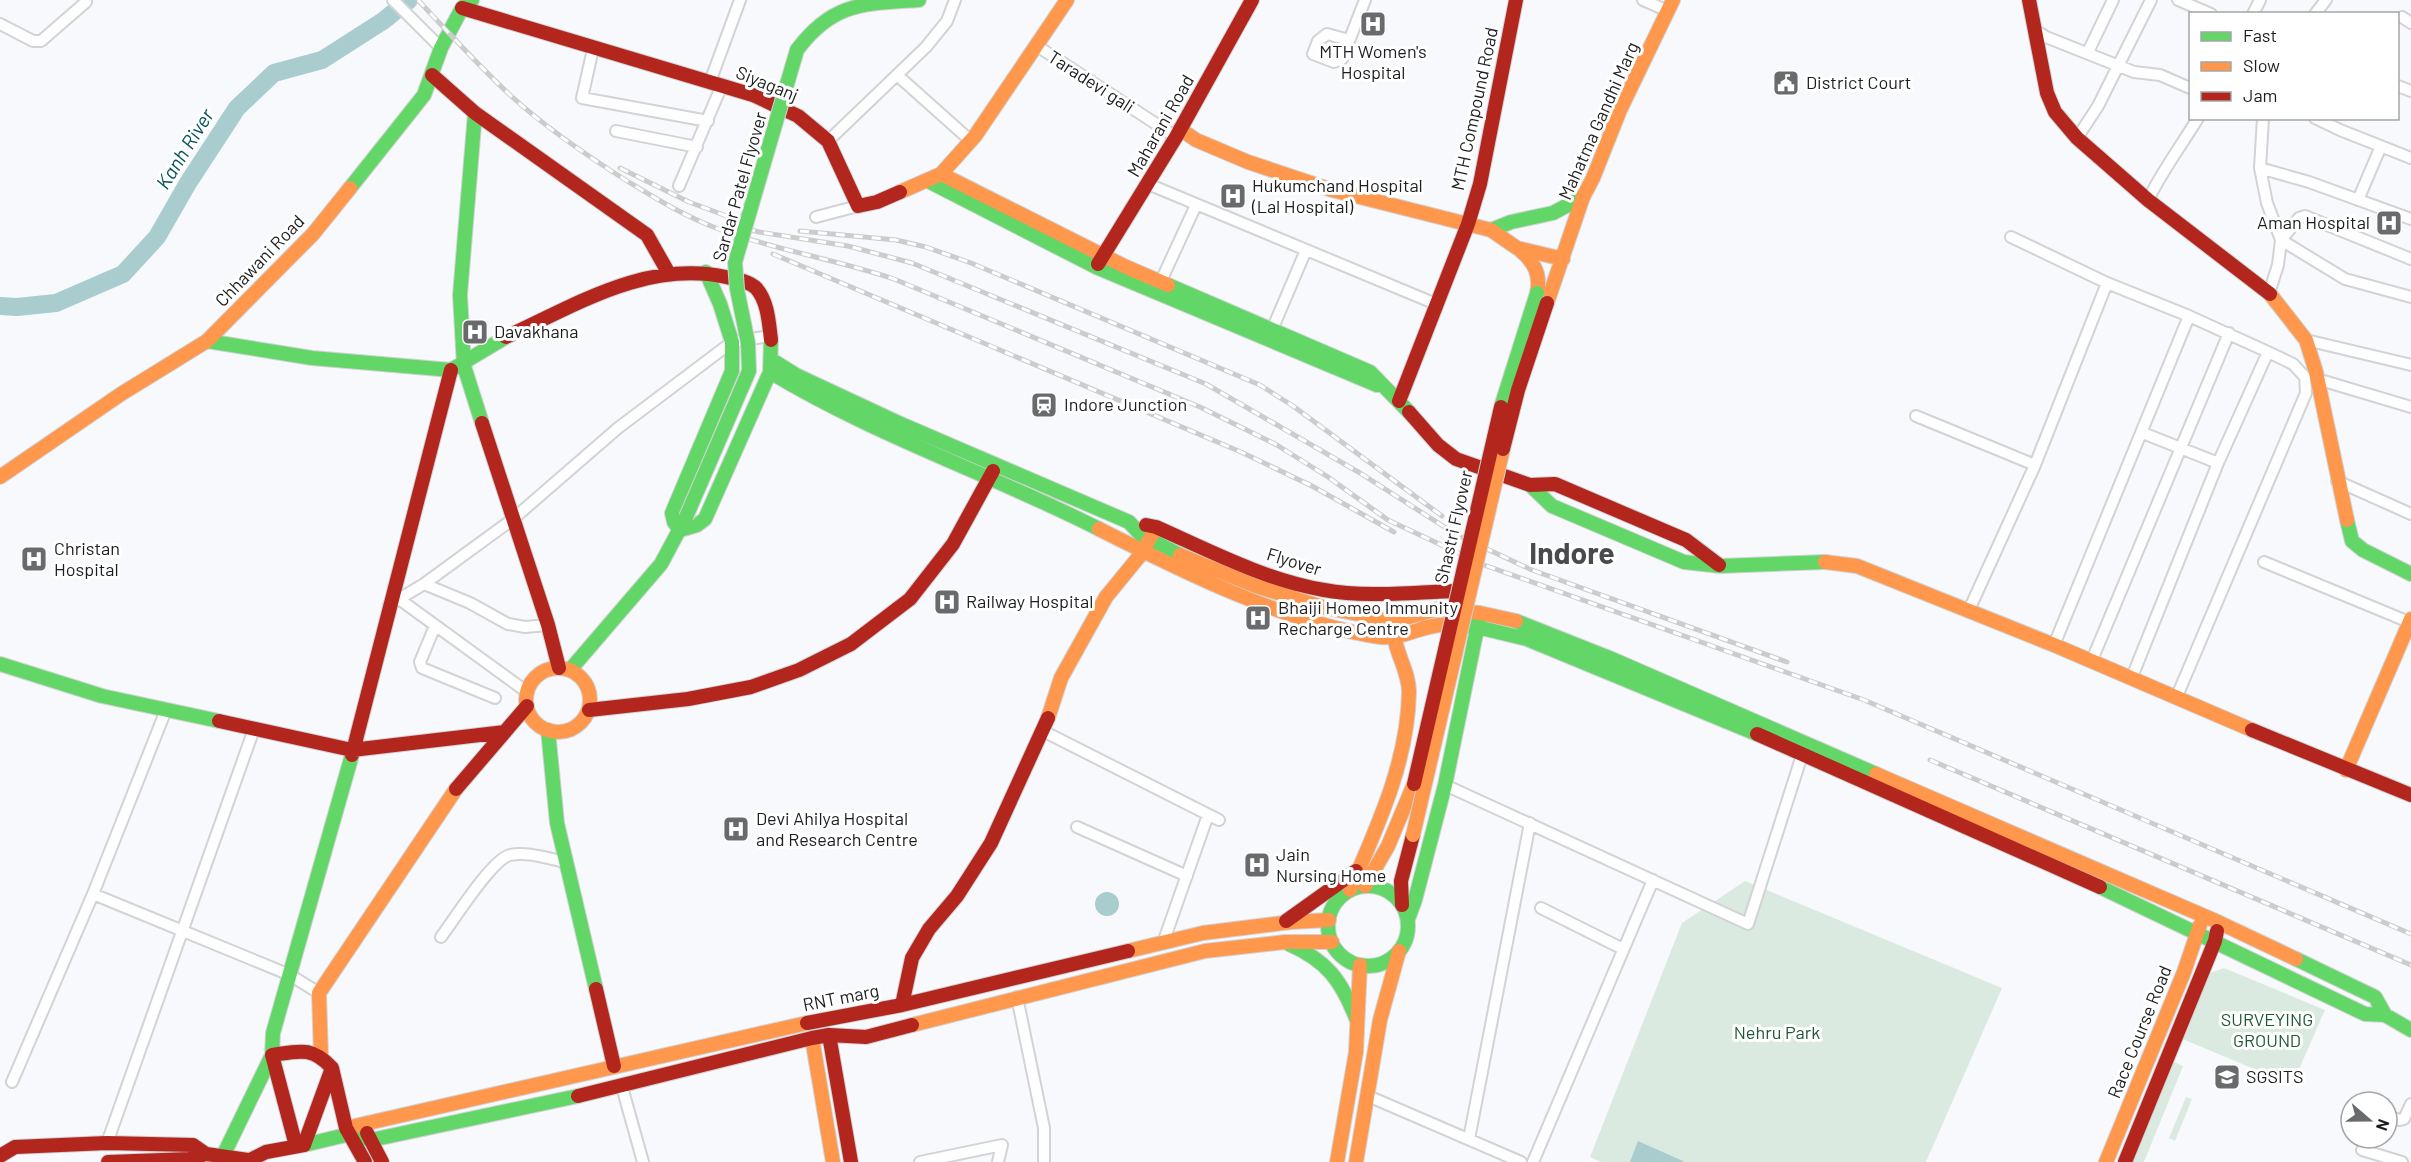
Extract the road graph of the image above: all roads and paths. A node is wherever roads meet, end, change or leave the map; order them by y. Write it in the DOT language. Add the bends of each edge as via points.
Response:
graph roads {
  1 [pos="393,0"];
  2 [pos="740,0"];
  3 [pos="919,0"];
  4 [pos="956,0"];
  5 [pos="1067,0"];
  6 [pos="1252,0"];
  7 [pos="1365,0"];
  8 [pos="1516,0"];
  9 [pos="1643,0"];
  10 [pos="2029,0"];
  11 [pos="2113,0"];
  12 [pos="2151,0"];
  13 [pos="2178,0"];
  14 [pos="2326,0"];
  15 [pos="86,2"];
  16 [pos="465,3"];
  17 [pos="1670,6"];
  18 [pos="2206,12"];
  19 [pos="2317,12"];
  20 [pos="0,24"];
  21 [pos="2035,30"];
  22 [pos="1348,40"];
  23 [pos="1037,46"];
  24 [pos="441,48"];
  25 [pos="593,49"];
  26 [pos="2088,52"];
  27 [pos="2118,66"];
  28 [pos="432,75"];
  29 [pos="897,75"];
  30 [pos="716,84"];
  31 [pos="2189,88"];
  32 [pos="475,113"];
  33 [pos="2197,120"];
  34 [pos="2263,120"];
  35 [pos="2320,120"];
  36 [pos="708,122"];
  37 [pos="616,131"];
  38 [pos="1178,133"];
  39 [pos="2077,138"];
  40 [pos="828,141"];
  41 [pos="971,141"];
  42 [pos="2381,146"];
  43 [pos="697,147"];
  44 [pos="2411,158"];
  45 [pos="2260,168"];
  46 [pos="941,174"];
  47 [pos="928,181"];
  48 [pos="1148,184"];
  49 [pos="679,186"];
  50 [pos="1584,197"];
  51 [pos="2148,200"];
  52 [pos="2358,200"];
  53 [pos="1196,205"];
  54 [pos="858,206"];
  55 [pos="816,217"];
  56 [pos="2411,219"];
  57 [pos="1472,225"];
  58 [pos="1491,230"];
  59 [pos="2011,237"];
  60 [pos="2281,240"];
  61 [pos="1517,248"];
  62 [pos="1306,250"];
  63 [pos="1563,259"];
  64 [pos="2411,259"];
  65 [pos="1099,261"];
  66 [pos="668,272"];
  67 [pos="706,272"];
  68 [pos="1161,281"];
  69 [pos="2107,283"];
  70 [pos="2269,293"];
  71 [pos="2411,297"];
  72 [pos="1542,298"];
  73 [pos="1436,304"];
  74 [pos="2189,316"];
  75 [pos="1272,330"];
  76 [pos="2229,333"];
  77 [pos="770,336"];
  78 [pos="2306,340"];
  79 [pos="207,341"];
  80 [pos="732,342"];
  81 [pos="2268,352"];
  82 [pos="2411,365"];
  83 [pos="771,366"];
  84 [pos="458,368"];
  85 [pos="2318,380"];
  86 [pos="1385,388"];
  87 [pos="1403,404"];
  88 [pos="2411,407"];
  89 [pos="1916,416"];
  90 [pos="2143,433"];
  91 [pos="2179,448"];
  92 [pos="2218,463"];
  93 [pos="2035,465"];
  94 [pos="995,466"];
  95 [pos="0,477"];
  96 [pos="989,480"];
  97 [pos="2337,481"];
  98 [pos="1530,485"];
  99 [pos="2411,514"];
  100 [pos="513,519"];
  101 [pos="680,530"];
  102 [pos="1157,532"];
  103 [pos="1142,553"];
  104 [pos="2264,562"];
  105 [pos="1720,566"];
  106 [pos="2411,574"];
  107 [pos="424,584"];
  108 [pos="1457,591"];
  109 [pos="394,602"];
  110 [pos="1969,610"];
  111 [pos="1480,613"];
  112 [pos="2410,620"];
  113 [pos="1394,621"];
  114 [pos="548,625"];
  115 [pos="435,626"];
  116 [pos="1477,627"];
  117 [pos="1393,638"];
  118 [pos="1549,641"];
  119 [pos="2054,645"];
  120 [pos="2092,660"];
  121 [pos="0,664"];
  122 [pos="564,669"];
  123 [pos="2132,678"];
  124 [pos="527,692"];
  125 [pos="2177,696"];
  126 [pos="495,699"];
  127 [pos="527,706"];
  128 [pos="166,710"];
  129 [pos="589,710"];
  130 [pos="254,729"];
  131 [pos="548,730"];
  132 [pos="1043,731"];
  133 [pos="505,732"];
  134 [pos="1804,748"];
  135 [pos="352,750"];
  136 [pos="2346,770"];
  137 [pos="1445,785"];
  138 [pos="2411,795"];
  139 [pos="1208,815"];
  140 [pos="1219,820"];
  141 [pos="1530,824"];
  142 [pos="1077,827"];
  143 [pos="566,862"];
  144 [pos="1360,868"];
  145 [pos="1187,876"];
  146 [pos="1653,880"];
  147 [pos="1365,886"];
  148 [pos="1350,890"];
  149 [pos="93,894"];
  150 [pos="1402,904"];
  151 [pos="1541,908"];
  152 [pos="2202,915"];
  153 [pos="1408,919"];
  154 [pos="1329,920"];
  155 [pos="2218,922"];
  156 [pos="1283,923"];
  157 [pos="183,931"];
  158 [pos="2199,933"];
  159 [pos="441,937"];
  160 [pos="2215,941"];
  161 [pos="1286,942"];
  162 [pos="1332,942"];
  163 [pos="1163,943"];
  164 [pos="1623,949"];
  165 [pos="1399,951"];
  166 [pos="1360,965"];
  167 [pos="290,975"];
  168 [pos="320,993"];
  169 [pos="1017,997"];
  170 [pos="902,1005"];
  171 [pos="2411,1016"];
  172 [pos="2391,1018"];
  173 [pos="1358,1024"];
  174 [pos="2411,1030"];
  175 [pos="830,1040"];
  176 [pos="813,1043"];
  177 [pos="272,1055"];
  178 [pos="321,1056"];
  179 [pos="614,1066"];
  180 [pos="332,1068"];
  181 [pos="12,1082"];
  182 [pos="622,1087"];
  183 [pos="1368,1095"];
  184 [pos="2411,1104"];
  185 [pos="2399,1120"];
  186 [pos="363,1125"];
  187 [pos="348,1131"];
  188 [pos="1469,1139"];
  189 [pos="371,1140"];
  190 [pos="107,1143"];
  191 [pos="300,1145"];
  192 [pos="2361,1150"];
  193 [pos="206,1154"];
  194 [pos="0,1157"];
  195 [pos="221,1160"];
  196 [pos="247,1161"];
  197 [pos="9,1162"];
  198 [pos="108,1162"];
  199 [pos="365,1162"];
  200 [pos="382,1162"];
  201 [pos="643,1162"];
  202 [pos="833,1162"];
  203 [pos="851,1162"];
  204 [pos="920,1162"];
  205 [pos="998,1162"];
  206 [pos="1044,1162"];
  207 [pos="1338,1162"];
  208 [pos="1356,1162"];
  209 [pos="1521,1162"];
  210 [pos="1533,1162"];
  211 [pos="2106,1162"];
  212 [pos="2125,1162"];
  213 [pos="2402,1162"];
  1 -- 24 [label="street"];
  2 -- 30 [label="street"];
  3 -- 101 [label="street, Sardar Patel Flyover, bridge" via="834,12 807,34 797,50 735,262 734,283 750,355 748,371"];
  4 -- 29 [label="street" via="947,21"];
  5 -- 23 [label="street"];
  6 -- 38 [label="street, Maharani Road"];
  7 -- 22 [label="street"];
  8 -- 57 [label="street, MTH Compound Road"];
  9 -- 17 [label="street"];
  10 -- 21 [label="street"];
  11 -- 26 [label="street"];
  12 -- 27 [label="street"];
  13 -- 18 [label="street"];
  14 -- 19 [label="street"];
  15 -- 20 [label="street" via="41,41"];
  16 -- 24 [label="street, Chhawani Road"];
  16 -- 25 [label="street, Siyaganj"];
  17 -- 50 [label="street, Mahatma Gandhi Marg"];
  21 -- 26 [label="street"];
  21 -- 39 [label="street" via="2047,93 2055,112"];
  23 -- 38 [label="street, Taradevi gali"];
  23 -- 41 [label="street"];
  24 -- 28 [label="street, Chhawani Road"];
  25 -- 30 [label="street, Siyaganj"];
  25 -- 36 [label="street" via="582,98"];
  26 -- 27 [label="street"];
  27 -- 31 [label="street" via="2160,75"];
  27 -- 39 [label="street"];
  28 -- 32 [label="street"];
  28 -- 79 [label="street, Chhawani Road" via="424,95 314,234"];
  29 -- 40 [label="street"];
  29 -- 41 [label="street"];
  30 -- 36 [label="street"];
  30 -- 40 [label="street, Siyaganj" via="753,95 798,116"];
  32 -- 66 [label="street" via="647,235"];
  32 -- 84 [label="street"];
  33 -- 51 [label="street"];
  34 -- 45 [label="street"];
  35 -- 42 [label="street"];
  36 -- 43 [label="street"];
  37 -- 43 [label="street"];
  38 -- 48 [label="street, Maharani Road"];
  38 -- 57 [label="street" via="1322,187"];
  39 -- 51 [label="street"];
  40 -- 54 [label="street, Siyaganj"];
  41 -- 46 [label="street"];
  42 -- 44 [label="street"];
  42 -- 52 [label="street"];
  43 -- 49 [label="street"];
  45 -- 52 [label="street"];
  45 -- 60 [label="street" via="2267,203"];
  46 -- 47 [label="street"];
  46 -- 65 [label="street"];
  47 -- 54 [label="street"];
  47 -- 65 [label="street"];
  48 -- 53 [label="street"];
  48 -- 65 [label="street, Maharani Road"];
  50 -- 58 [label="street" via="1553,213"];
  50 -- 63 [label="street, Mahatma Gandhi Marg"];
  51 -- 70 [label="street"];
  52 -- 56 [label="street"];
  53 -- 62 [label="street"];
  53 -- 68 [label="street"];
  54 -- 55 [label="street"];
  57 -- 58 [label="street"];
  57 -- 73 [label="street"];
  57 -- 87 [label="street"];
  58 -- 61 [label="street"];
  59 -- 69 [label="street"];
  60 -- 64 [label="street" via="2305,216"];
  60 -- 70 [label="street"];
  60 -- 71 [label="street" via="2345,279"];
  61 -- 63 [label="street"];
  61 -- 72 [label="street, Shastri Flyover" via="1539,274"];
  62 -- 73 [label="street"];
  62 -- 75 [label="street"];
  63 -- 72 [label="street, Shastri Flyover"];
  65 -- 68 [label="street"];
  65 -- 86 [label="street" via="1258,337"];
  66 -- 67 [label="street"];
  66 -- 84 [label="street" via="652,274 595,296 481,350"];
  67 -- 77 [label="street" via="757,289"];
  67 -- 80 [label="street"];
  68 -- 75 [label="street"];
  69 -- 74 [label="street"];
  69 -- 93 [label="street"];
  70 -- 78 [label="street"];
  72 -- 108 [label="street, Shastri Flyover, bridge" via="1503,396"];
  72 -- 150 [label="street, Shastri Flyover, bridge" via="1491,496 1401,881"];
  73 -- 87 [label="street"];
  74 -- 76 [label="street"];
  74 -- 90 [label="street"];
  75 -- 86 [label="street" via="1370,372"];
  76 -- 81 [label="street"];
  76 -- 91 [label="street"];
  77 -- 80 [label="street"];
  77 -- 83 [label="street"];
  78 -- 82 [label="street"];
  78 -- 85 [label="street"];
  79 -- 84 [label="street" via="312,358"];
  79 -- 95 [label="street, Chhawani Road" via="116,397"];
  80 -- 100 [label="street" via="618,428"];
  80 -- 101 [label="street" via="732,371 672,513"];
  81 -- 92 [label="street"];
  81 -- 125 [label="street" via="2293,364 2305,377 2306,393"];
  83 -- 94 [label="street, Flyover"];
  83 -- 96 [label="street" via="803,391"];
  83 -- 101 [label="street" via="705,519 693,528"];
  84 -- 100 [label="street"];
  84 -- 109 [label="street"];
  85 -- 88 [label="street"];
  85 -- 97 [label="street"];
  86 -- 87 [label="street"];
  87 -- 98 [label="street" via="1448,454"];
  89 -- 93 [label="street"];
  90 -- 91 [label="street"];
  90 -- 119 [label="street"];
  91 -- 92 [label="street"];
  91 -- 120 [label="street"];
  92 -- 123 [label="street"];
  93 -- 110 [label="street"];
  94 -- 96 [label="street"];
  94 -- 102 [label="street, Flyover"];
  96 -- 103 [label="street" via="1056,508"];
  96 -- 129 [label="street" via="953,544 910,599 851,644 799,670 751,687 688,699"];
  97 -- 99 [label="street"];
  97 -- 106 [label="street" via="2352,541"];
  98 -- 105 [label="street" via="1552,506 1662,553 1684,562"];
  98 -- 105 [label="street" via="1555,484 1686,540"];
  100 -- 107 [label="street"];
  100 -- 114 [label="street"];
  101 -- 122 [label="street, Sardar Patel Flyover" via="661,564"];
  102 -- 103 [label="street"];
  102 -- 108 [label="street, Flyover" via="1277,578 1323,590 1377,594"];
  102 -- 113 [label="street" via="1182,556 1273,591 1322,607"];
  103 -- 117 [label="street" via="1315,622"];
  103 -- 132 [label="street" via="1106,597 1061,678"];
  104 -- 112 [label="street"];
  105 -- 110 [label="street" via="1820,561 1857,566"];
  107 -- 109 [label="street"];
  107 -- 114 [label="street" via="508,624"];
  108 -- 147 [label="street, Shastri Flyover, bridge" via="1414,784"];
  109 -- 115 [label="street"];
  109 -- 135 [label="street"];
  110 -- 119 [label="street"];
  111 -- 113 [label="street" via="1438,609"];
  111 -- 116 [label="street"];
  111 -- 118 [label="street" via="1510,620"];
  112 -- 136 [label="street"];
  113 -- 117 [label="street"];
  114 -- 122 [label="street"];
  115 -- 124 [label="street"];
  115 -- 126 [label="street" via="420,662 422,668"];
  116 -- 117 [label="street" via="1435,624"];
  116 -- 118 [label="street"];
  116 -- 137 [label="street"];
  117 -- 144 [label="street" via="1410,692 1396,774"];
  118 -- 134 [label="street"];
  119 -- 120 [label="street"];
  120 -- 123 [label="street"];
  121 -- 128 [label="street" via="102,696"];
  122 -- 124 [label="street" via="539,675"];
  122 -- 129 [label="street" via="583,679 590,694"];
  123 -- 125 [label="street"];
  124 -- 127 [label="street"];
  125 -- 136 [label="street"];
  127 -- 131 [label="street" via="534,721"];
  127 -- 133 [label="street"];
  128 -- 130 [label="street"];
  128 -- 149 [label="street"];
  129 -- 131 [label="street" via="568,731"];
  130 -- 135 [label="street"];
  130 -- 157 [label="street"];
  131 -- 143 [label="street" via="556,823"];
  132 -- 139 [label="street"];
  132 -- 170 [label="street" via="991,843 912,958"];
  133 -- 135 [label="street"];
  133 -- 168 [label="street" via="455,790"];
  134 -- 146 [label="street" via="1748,924"];
  134 -- 152 [label="street"];
  134 -- 158 [label="street"];
  135 -- 167 [label="street"];
  136 -- 138 [label="street"];
  137 -- 141 [label="street"];
  137 -- 153 [label="street"];
  139 -- 140 [label="street"];
  139 -- 145 [label="street"];
  141 -- 146 [label="street"];
  141 -- 188 [label="street"];
  142 -- 145 [label="street"];
  143 -- 159 [label="street" via="509,855 496,863"];
  143 -- 179 [label="street"];
  144 -- 148 [label="street"];
  144 -- 156 [label="street"];
  145 -- 163 [label="street"];
  146 -- 164 [label="street"];
  147 -- 148 [label="street"];
  147 -- 150 [label="street" via="1380,888"];
  148 -- 154 [label="street" via="1331,910"];
  149 -- 157 [label="street"];
  149 -- 181 [label="street"];
  150 -- 153 [label="street"];
  151 -- 164 [label="street"];
  152 -- 155 [label="street"];
  152 -- 158 [label="street, Race Course Road"];
  153 -- 165 [label="street" via="1407,934"];
  154 -- 156 [label="street, RNT marg"];
  154 -- 162 [label="street"];
  155 -- 160 [label="street, Race Course Road"];
  155 -- 172 [label="street" via="2375,997"];
  156 -- 163 [label="street, RNT marg" via="1203,933"];
  157 -- 167 [label="street"];
  157 -- 190 [label="street"];
  158 -- 160 [label="street"];
  158 -- 211 [label="street, Race Course Road"];
  160 -- 172 [label="street" via="2365,1014"];
  160 -- 212 [label="street, Race Course Road"];
  161 -- 162 [label="street, RNT marg"];
  161 -- 169 [label="street, RNT marg" via="1205,951"];
  161 -- 173 [label="street" via="1332,970 1347,994"];
  162 -- 166 [label="street" via="1339,954"];
  163 -- 170 [label="street, RNT marg"];
  164 -- 210 [label="street"];
  165 -- 166 [label="street" via="1386,962"];
  165 -- 183 [label="street" via="1380,1020"];
  166 -- 173 [label="street"];
  167 -- 168 [label="street"];
  167 -- 177 [label="street" via="273,1033"];
  168 -- 178 [label="street"];
  169 -- 175 [label="street, RNT marg" via="866,1037"];
  169 -- 206 [label="street" via="1044,1128"];
  170 -- 179 [label="street, RNT marg"];
  171 -- 172 [label="street"];
  172 -- 174 [label="street"];
  173 -- 207 [label="street"];
  175 -- 176 [label="street, RNT marg"];
  175 -- 203 [label="street"];
  176 -- 182 [label="street, RNT marg"];
  176 -- 202 [label="street"];
  177 -- 178 [label="street" via="303,1051"];
  177 -- 191 [label="street"];
  177 -- 195 [label="street"];
  178 -- 180 [label="street"];
  179 -- 186 [label="street, RNT marg"];
  180 -- 187 [label="street"];
  180 -- 191 [label="street"];
  182 -- 189 [label="street, RNT marg"];
  182 -- 201 [label="street"];
  183 -- 188 [label="street"];
  183 -- 208 [label="street"];
  184 -- 185 [label="street" via="2404,1119"];
  186 -- 187 [label="street, RNT marg"];
  186 -- 189 [label="street"];
  187 -- 189 [label="street"];
  187 -- 191 [label="street, RNT marg"];
  187 -- 199 [label="street"];
  188 -- 209 [label="street"];
  189 -- 200 [label="street"];
  190 -- 193 [label="street" via="193,1145"];
  190 -- 194 [label="street" via="15,1147"];
  191 -- 196 [label="street, RNT marg" via="266,1152"];
  192 -- 213 [label="street"];
  193 -- 195 [label="street"];
  193 -- 198 [label="street" via="190,1160"];
  194 -- 197 [label="street"];
  195 -- 196 [label="street"];
  204 -- 205 [label="street" via="1002,1145"];
}
